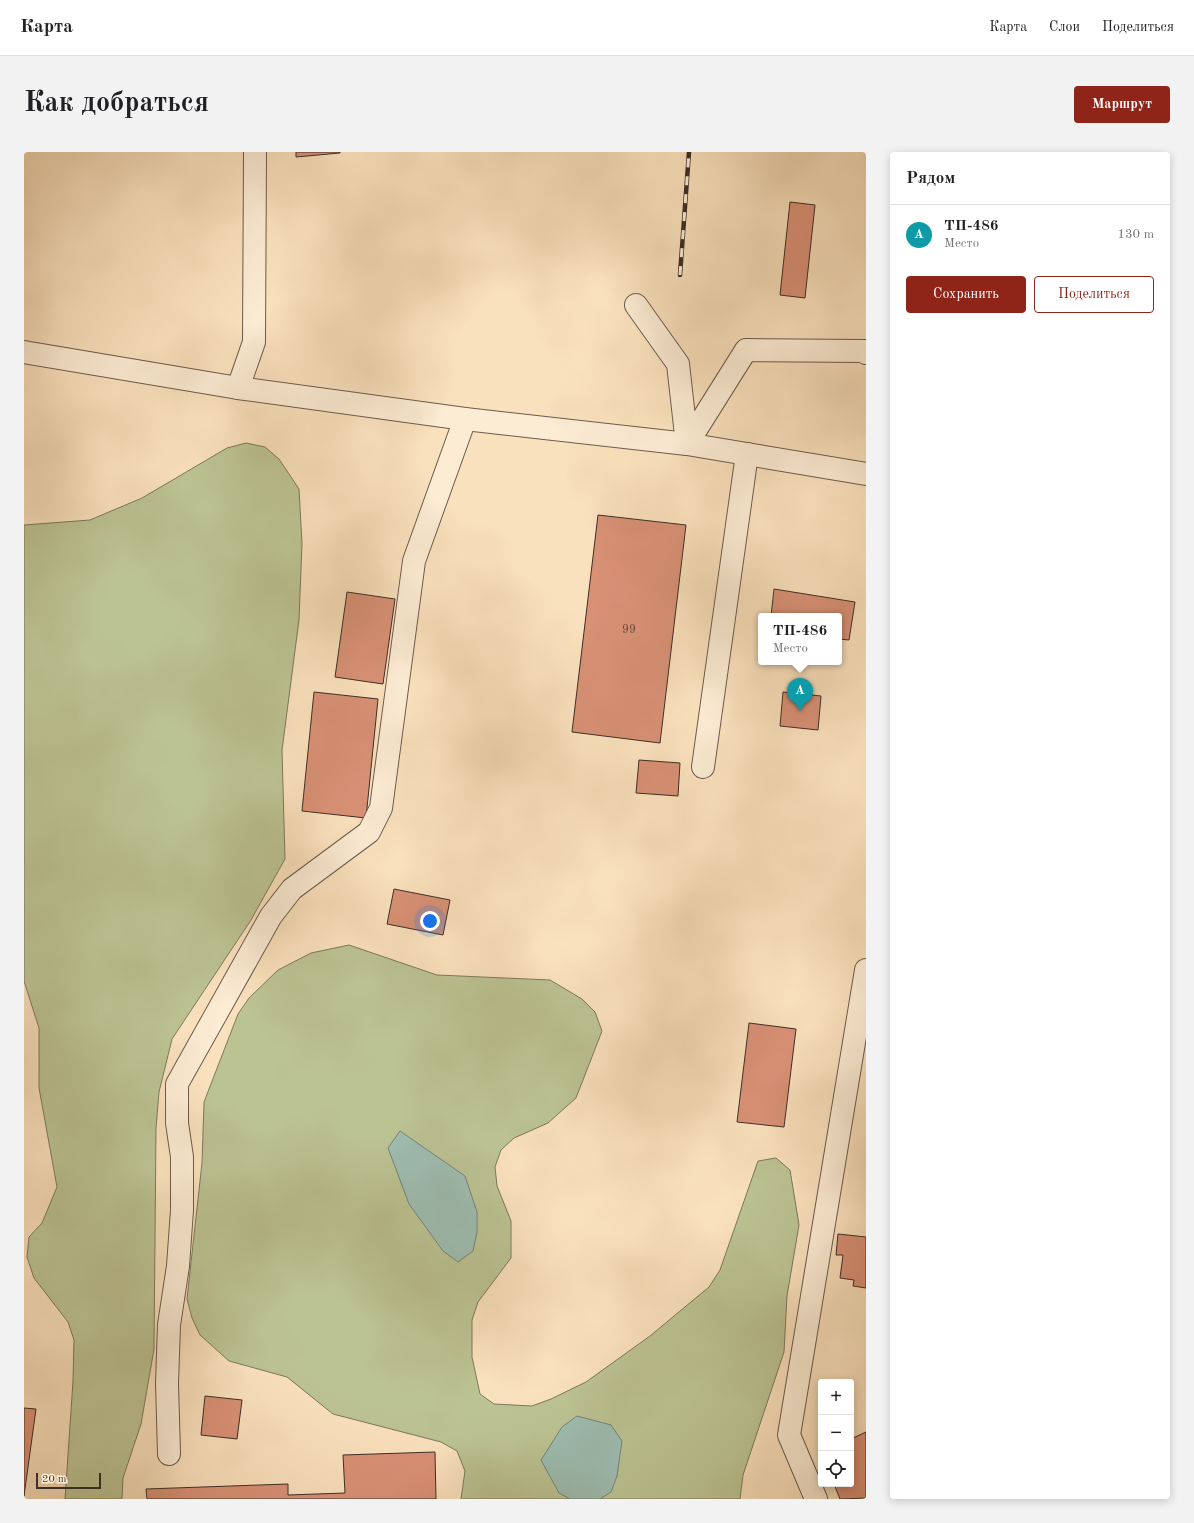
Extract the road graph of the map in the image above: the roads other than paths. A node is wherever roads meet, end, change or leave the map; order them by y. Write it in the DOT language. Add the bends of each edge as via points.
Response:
graph roads {
  1 [pos="255,152"];
  2 [pos="636,305"];
  3 [pos="24,352"];
  4 [pos="866,353"];
  5 [pos="238,388"];
  6 [pos="466,419"];
  7 [pos="687,444"];
  8 [pos="747,454"];
  9 [pos="866,474"];
  10 [pos="703,767"];
  11 [pos="866,970"];
  12 [pos="169,1454"];
  13 [pos="816,1499"];
  1 -- 5 [label="street" via="254,342"];
  2 -- 7 [label="street" via="678,364"];
  3 -- 5 [label="street"];
  4 -- 7 [label="street" via="746,350"];
  5 -- 6 [label="street"];
  6 -- 7 [label="street"];
  6 -- 12 [label="street" via="414,561 381,808 369,832 292,888 270,916 177,1084 177,1123 182,1158 182,1210 178,1266 169,1325"];
  7 -- 8 [label="street"];
  8 -- 9 [label="street"];
  8 -- 10 [label="street"];
  11 -- 13 [label="street" via="789,1436"];
}
